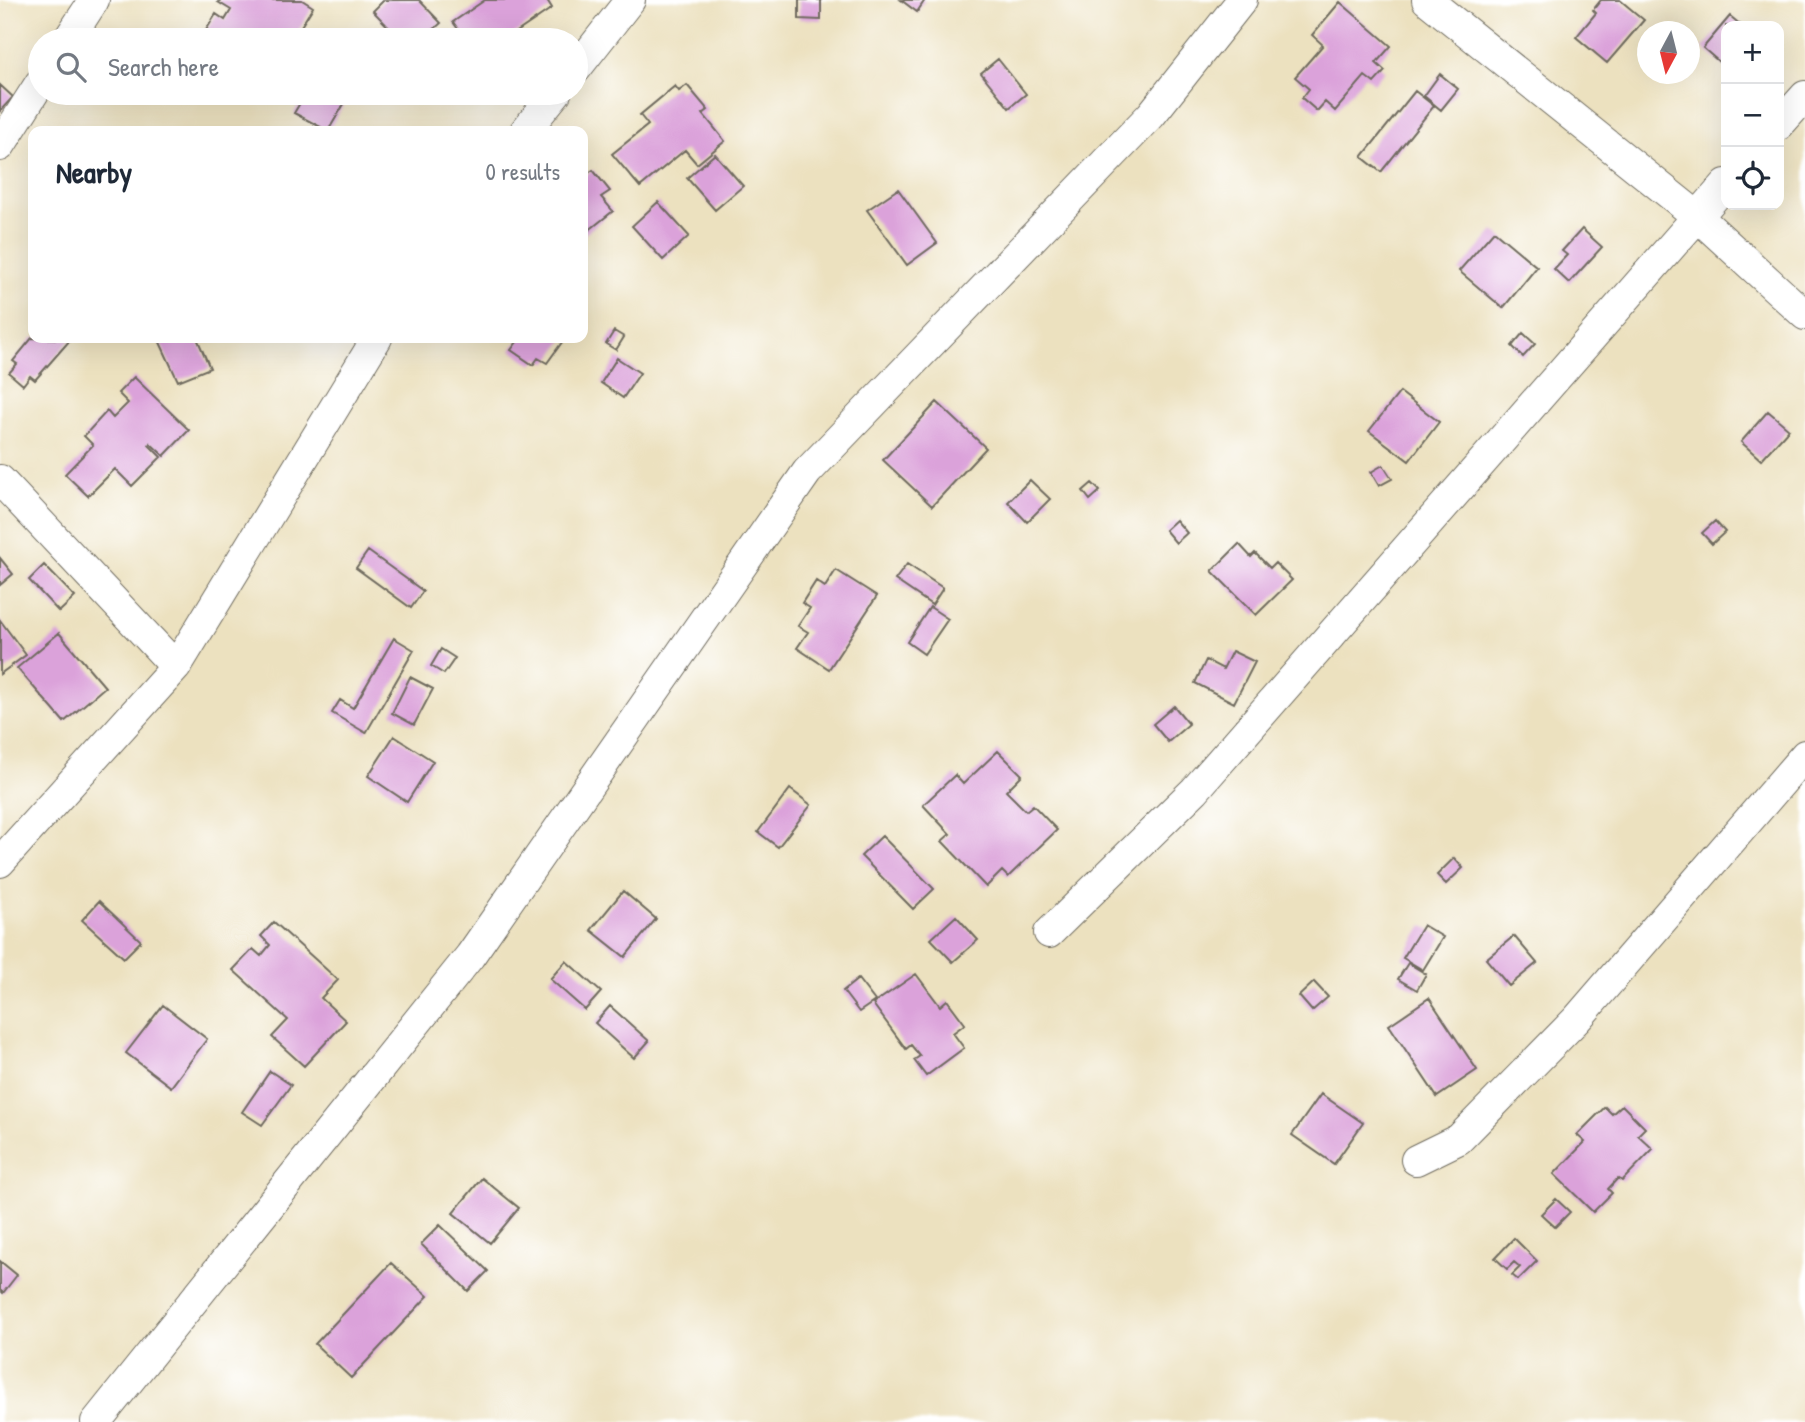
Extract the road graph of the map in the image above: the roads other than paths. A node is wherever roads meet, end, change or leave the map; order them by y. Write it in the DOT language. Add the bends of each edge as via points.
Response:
graph roads {
  1 [pos="94,0"];
  2 [pos="630,0"];
  3 [pos="1242,0"];
  4 [pos="1427,0"];
  5 [pos="76,28"];
  6 [pos="588,54"];
  7 [pos="1805,96"];
  8 [pos="28,102"];
  9 [pos="546,105"];
  10 [pos="1784,119"];
  11 [pos="529,126"];
  12 [pos="0,146"];
  13 [pos="1721,190"];
  14 [pos="1697,216"];
  15 [pos="1805,315"];
  16 [pos="374,343"];
  17 [pos="0,480"];
  18 [pos="176,667"];
  19 [pos="1805,755"];
  20 [pos="0,862"];
  21 [pos="1049,933"];
  22 [pos="1416,1160"];
  23 [pos="96,1422"];
  1 -- 5 [label="street"];
  2 -- 6 [label="street"];
  3 -- 23 [label="street" via="1151,115 807,472 470,956"];
  4 -- 14 [label="street"];
  7 -- 10 [label="street"];
  8 -- 12 [label="street"];
  9 -- 11 [label="street"];
  13 -- 14 [label="street"];
  14 -- 15 [label="street"];
  14 -- 21 [label="street" via="1195,790"];
  16 -- 18 [label="street"];
  17 -- 18 [label="street"];
  18 -- 20 [label="street"];
  19 -- 22 [label="street" via="1577,1020 1458,1139"];
}
